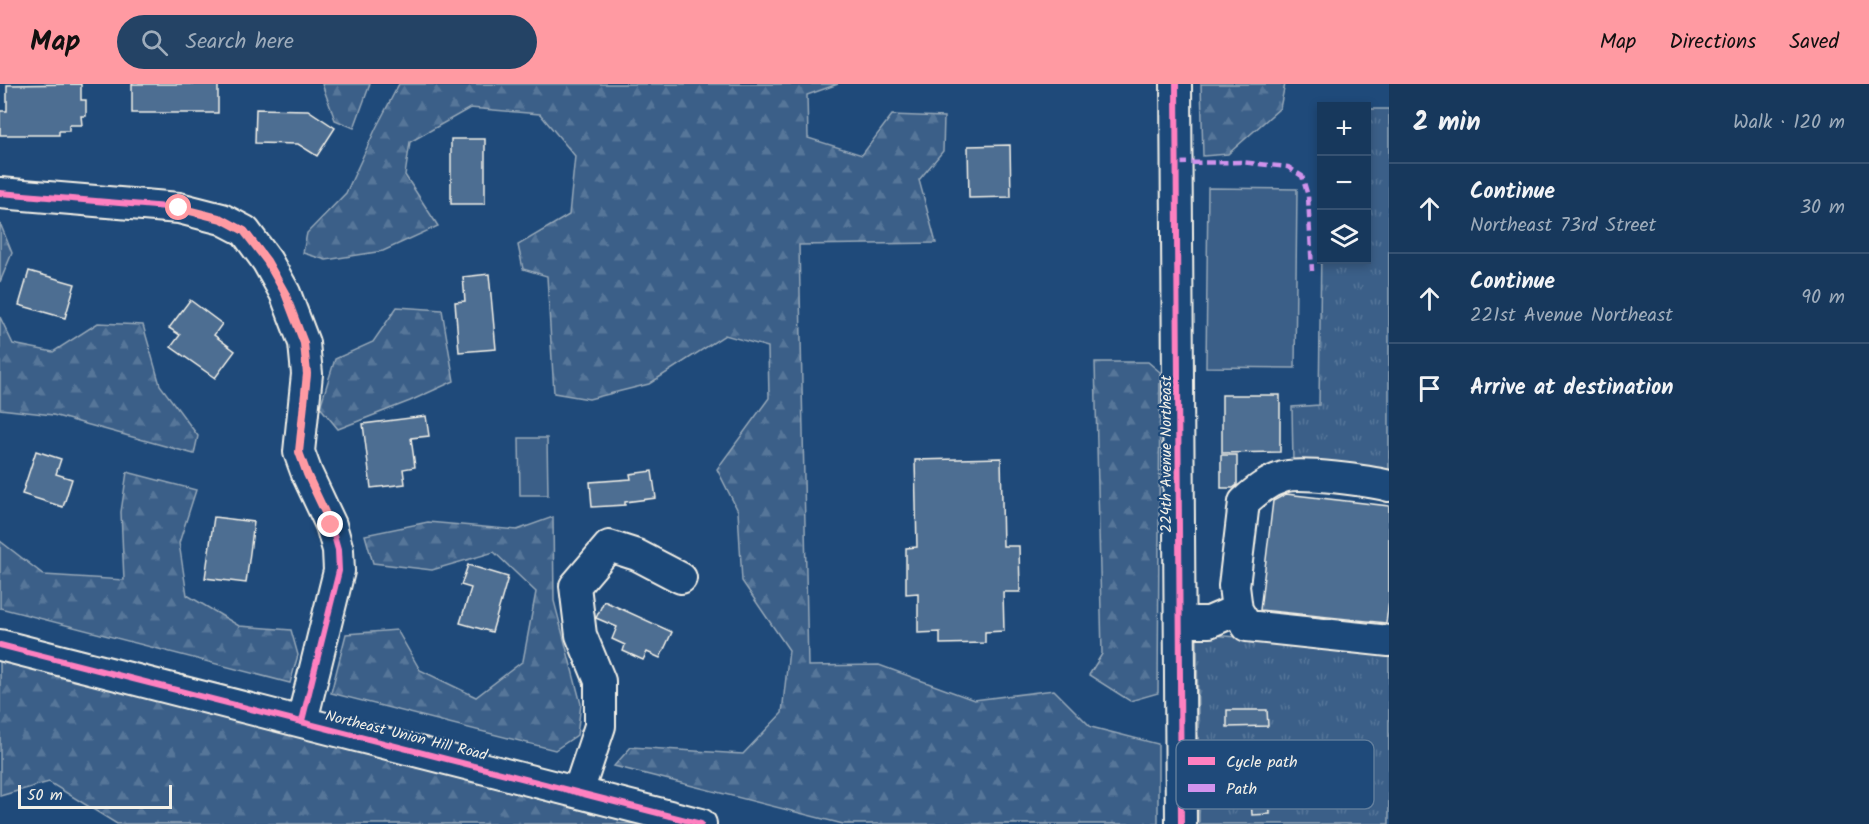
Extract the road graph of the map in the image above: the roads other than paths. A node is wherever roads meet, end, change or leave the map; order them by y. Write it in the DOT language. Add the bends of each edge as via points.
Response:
graph roads {
  1 [pos="1176,84"];
  2 [pos="0,193"];
  3 [pos="1389,486"];
  4 [pos="681,578"];
  5 [pos="1237,610"];
  6 [pos="1180,622"];
  7 [pos="1389,641"];
  8 [pos="0,645"];
  9 [pos="302,721"];
  10 [pos="1181,740"];
  11 [pos="578,792"];
  12 [pos="1182,809"];
  13 [pos="701,824"];
  14 [pos="1182,824"];
  1 -- 6 [label="street, 224th Avenue Northeast"];
  2 -- 9 [label="street" via="190,210 222,219 244,231 267,261 285,293 304,343 307,374 299,452 338,550 339,571"];
  3 -- 5 [label="street" via="1285,476 1262,486 1244,502 1234,586"];
  4 -- 11 [label="street" via="638,555 609,546 575,586 581,635 600,681 600,726"];
  5 -- 6 [label="street" via="1209,622"];
  5 -- 7 [label="street" via="1247,626"];
  6 -- 10 [label="street, 224th Avenue Northeast"];
  8 -- 9 [label="street, Northeast Union Hill Road"];
  9 -- 11 [label="street, Northeast Union Hill Road"];
  11 -- 13 [label="street, Northeast Union Hill Road"];
  12 -- 14 [label="street, 224th Avenue Northeast"];
}
